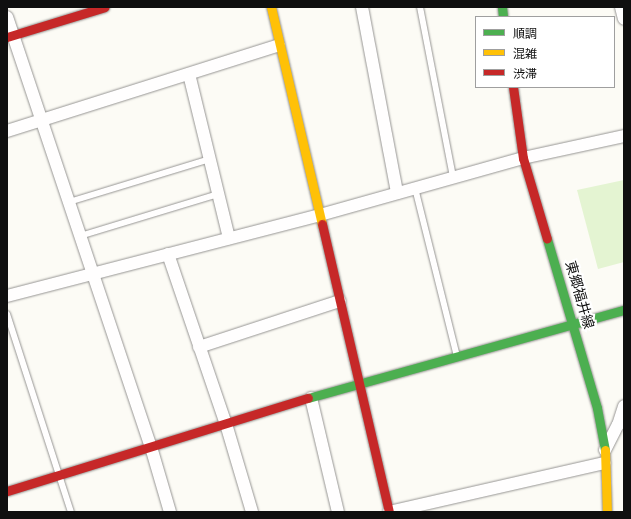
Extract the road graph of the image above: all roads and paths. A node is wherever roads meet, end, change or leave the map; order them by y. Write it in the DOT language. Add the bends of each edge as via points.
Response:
graph roads {
  1 [pos="105,7"];
  2 [pos="271,7"];
  3 [pos="362,7"];
  4 [pos="420,7"];
  5 [pos="621,7"];
  6 [pos="7,17"];
  7 [pos="624,19"];
  8 [pos="10,36"];
  9 [pos="279,45"];
  10 [pos="189,74"];
  11 [pos="513,88"];
  12 [pos="41,120"];
  13 [pos="7,131"];
  14 [pos="624,136"];
  15 [pos="523,158"];
  16 [pos="210,159"];
  17 [pos="453,177"];
  18 [pos="415,188"];
  19 [pos="397,193"];
  20 [pos="218,194"];
  21 [pos="69,202"];
  22 [pos="320,215"];
  23 [pos="80,236"];
  24 [pos="229,238"];
  25 [pos="168,254"];
  26 [pos="93,274"];
  27 [pos="7,296"];
  28 [pos="340,301"];
  29 [pos="624,310"];
  30 [pos="7,314"];
  31 [pos="573,324"];
  32 [pos="199,347"];
  33 [pos="457,356"];
  34 [pos="360,382"];
  35 [pos="311,398"];
  36 [pos="624,406"];
  37 [pos="226,424"];
  38 [pos="151,447"];
  39 [pos="604,450"];
  40 [pos="605,463"];
  41 [pos="59,475"];
  42 [pos="7,492"];
  43 [pos="71,512"];
  44 [pos="170,512"];
  45 [pos="252,512"];
  46 [pos="338,512"];
  47 [pos="389,512"];
  48 [pos="607,512"];
  1 -- 8 [label="street"];
  2 -- 9 [label="street"];
  3 -- 19 [label="street"];
  4 -- 17 [label="lane"];
  5 -- 7 [label="street"];
  6 -- 8 [label="street"];
  8 -- 12 [label="street"];
  9 -- 10 [label="street"];
  9 -- 22 [label="street"];
  10 -- 12 [label="street"];
  10 -- 16 [label="street"];
  11 -- 15 [label="street, 東郷福井線"];
  12 -- 13 [label="street"];
  12 -- 21 [label="street"];
  14 -- 15 [label="street"];
  15 -- 17 [label="street"];
  15 -- 31 [label="street, 東郷福井線"];
  16 -- 20 [label="street"];
  16 -- 21 [label="lane"];
  17 -- 18 [label="street"];
  18 -- 19 [label="street"];
  18 -- 33 [label="lane"];
  19 -- 22 [label="street"];
  20 -- 23 [label="lane"];
  20 -- 24 [label="street"];
  21 -- 23 [label="street"];
  22 -- 24 [label="street"];
  22 -- 28 [label="street"];
  23 -- 26 [label="street"];
  24 -- 25 [label="street"];
  25 -- 26 [label="street"];
  25 -- 32 [label="street"];
  26 -- 27 [label="street"];
  26 -- 38 [label="street"];
  28 -- 32 [label="street"];
  28 -- 34 [label="street"];
  29 -- 31 [label="street"];
  30 -- 41 [label="lane"];
  31 -- 33 [label="street"];
  31 -- 39 [label="street, 東郷福井線" via="597,408"];
  32 -- 37 [label="street"];
  33 -- 34 [label="street"];
  34 -- 35 [label="street"];
  34 -- 47 [label="street"];
  35 -- 37 [label="street"];
  35 -- 46 [label="street"];
  36 -- 39 [label="street" via="618,426"];
  37 -- 38 [label="street"];
  37 -- 45 [label="street"];
  38 -- 41 [label="street"];
  38 -- 44 [label="street"];
  39 -- 40 [label="street, 東郷福井線"];
  40 -- 47 [label="street"];
  40 -- 48 [label="street, 東郷福井線"];
  41 -- 42 [label="street"];
  41 -- 43 [label="lane"];
}
